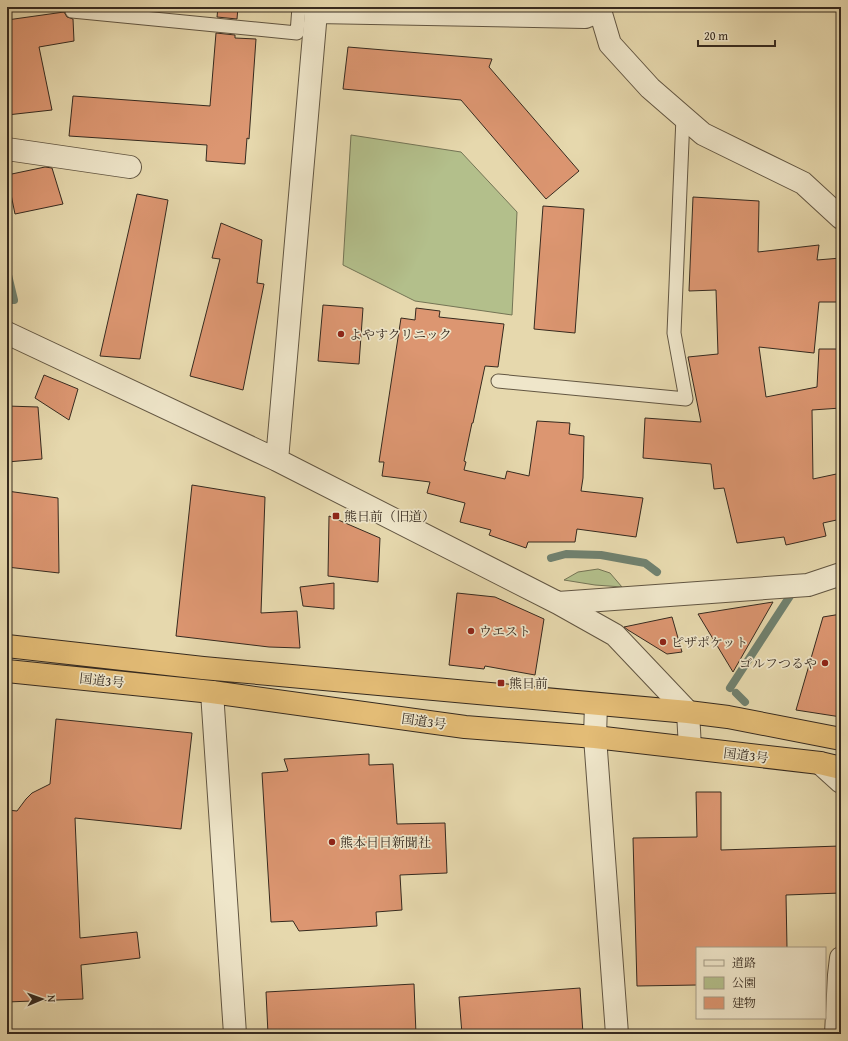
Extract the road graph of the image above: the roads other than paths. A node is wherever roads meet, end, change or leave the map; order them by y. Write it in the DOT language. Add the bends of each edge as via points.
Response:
graph roads {
  1 [pos="309,9"];
  2 [pos="600,9"];
  3 [pos="72,11"];
  4 [pos="684,117"];
  5 [pos="7,149"];
  6 [pos="130,167"];
  7 [pos="841,218"];
  8 [pos="7,333"];
  9 [pos="498,381"];
  10 [pos="277,460"];
  11 [pos="841,574"];
  12 [pos="558,602"];
  13 [pos="7,646"];
  14 [pos="7,671"];
  15 [pos="212,692"];
  16 [pos="596,704"];
  17 [pos="688,712"];
  18 [pos="594,737"];
  19 [pos="841,739"];
  20 [pos="690,748"];
  21 [pos="820,763"];
  22 [pos="841,768"];
  23 [pos="841,782"];
  24 [pos="841,958"];
  25 [pos="235,1034"];
  26 [pos="617,1034"];
  27 [pos="836,1034"];
  1 -- 2 [label="street" via="585,17"];
  1 -- 3 [label="lane" via="297,33"];
  1 -- 10 [label="street"];
  2 -- 4 [label="street" via="610,44 650,88"];
  4 -- 7 [label="street" via="703,134 803,183"];
  4 -- 9 [label="lane" via="674,333 686,399"];
  5 -- 6 [label="street"];
  8 -- 10 [label="street"];
  10 -- 12 [label="street"];
  11 -- 12 [label="street" via="808,585"];
  12 -- 17 [label="street" via="615,635"];
  13 -- 16 [label="highway, 国道3号" via="203,668"];
  14 -- 15 [label="highway, 国道3号"];
  15 -- 18 [label="highway, 国道3号" via="465,727"];
  15 -- 25 [label="street"];
  16 -- 17 [label="highway, 国道3号"];
  16 -- 18 [label="street"];
  17 -- 19 [label="highway, 国道3号" via="728,717"];
  17 -- 20 [label="street"];
  18 -- 20 [label="highway, 国道3号"];
  18 -- 26 [label="street"];
  20 -- 21 [label="highway, 国道3号"];
  21 -- 22 [label="highway, 国道3号"];
  21 -- 23 [label="street"];
  24 -- 27 [label="street"];
}
